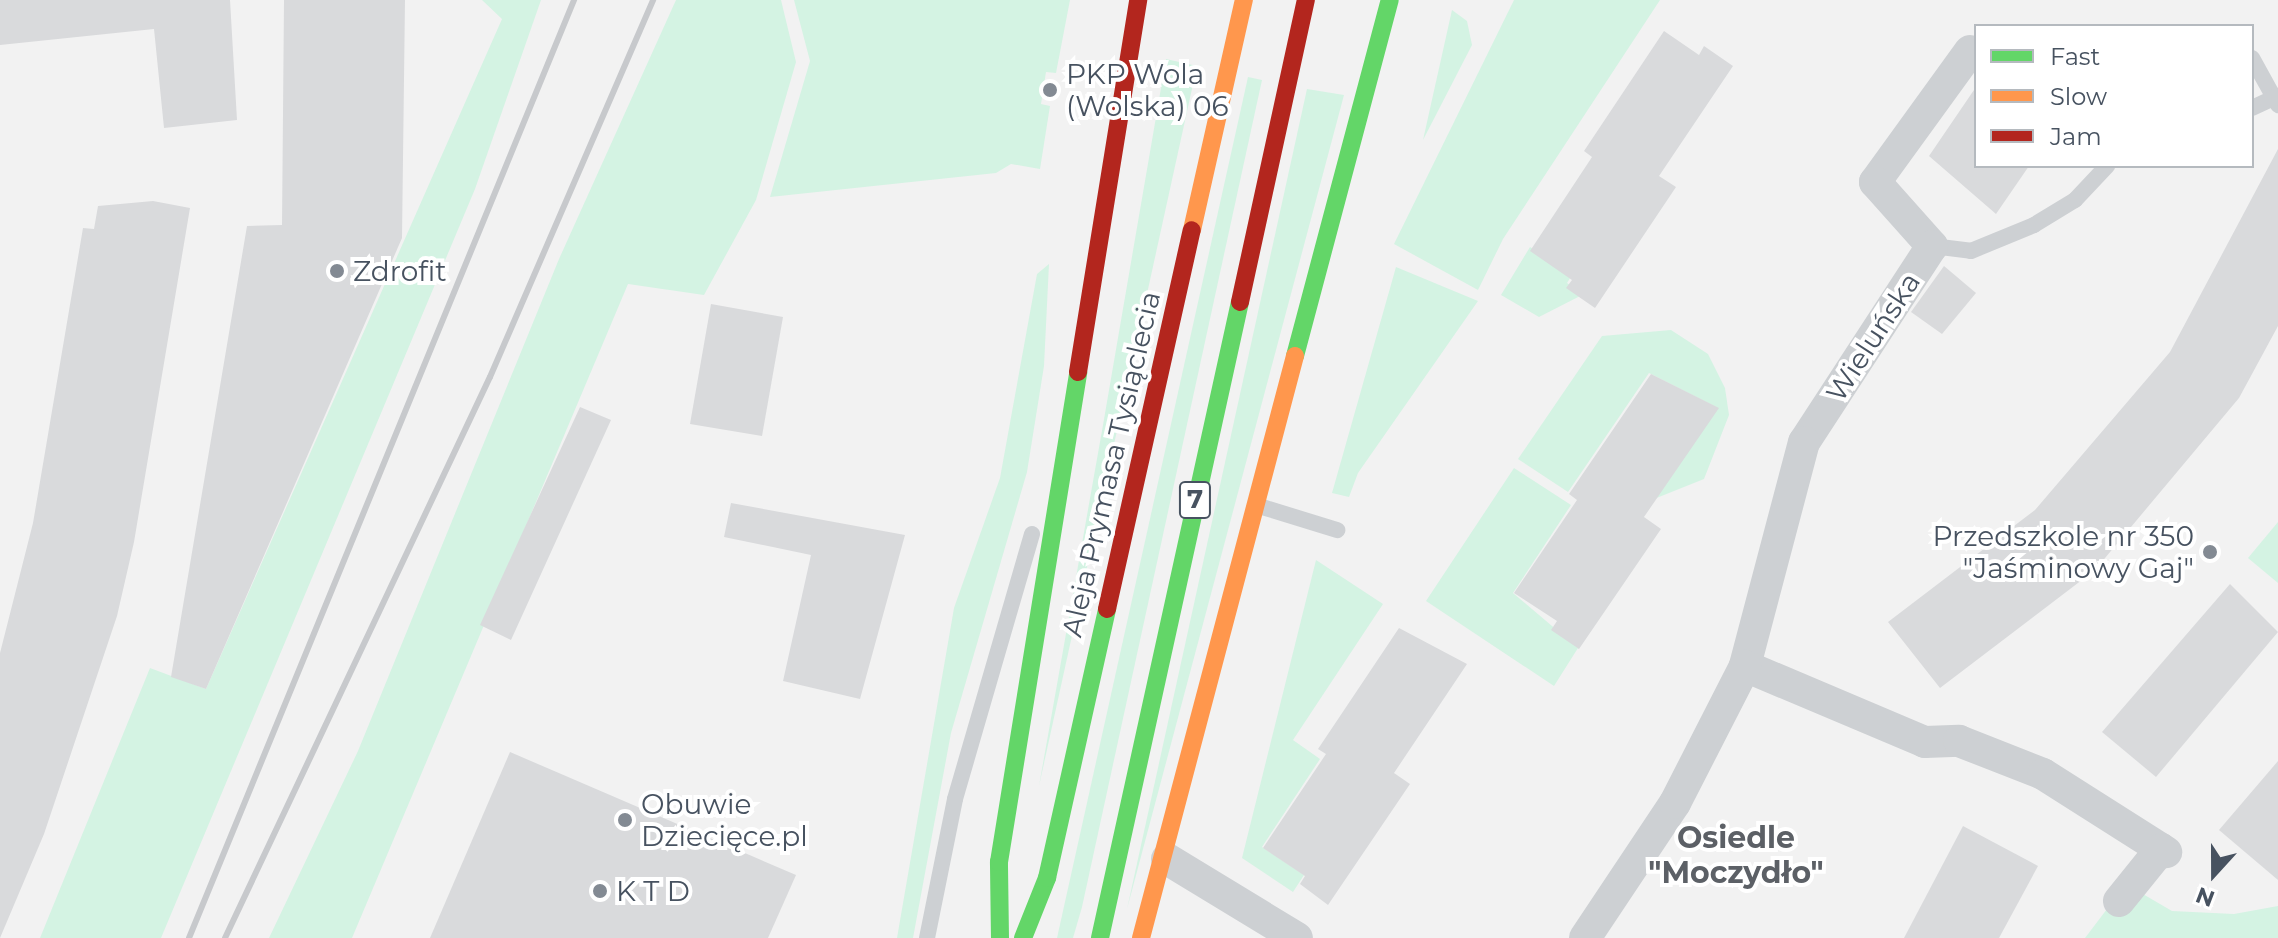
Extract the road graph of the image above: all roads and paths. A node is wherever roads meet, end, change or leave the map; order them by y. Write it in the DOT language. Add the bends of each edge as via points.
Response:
graph roads {
  1 [pos="1138,0"];
  2 [pos="1244,0"];
  3 [pos="1306,0"];
  4 [pos="1390,0"];
  5 [pos="1970,51"];
  6 [pos="2254,62"];
  7 [pos="2276,101"];
  8 [pos="2254,107"];
  9 [pos="2105,168"];
  10 [pos="1932,246"];
  11 [pos="1070,406"];
  12 [pos="1256,506"];
  13 [pos="1337,530"];
  14 [pos="1745,666"];
  15 [pos="1167,859"];
  16 [pos="2119,901"];
  17 [pos="927,938"];
  18 [pos="1000,938"];
  19 [pos="1023,938"];
  20 [pos="1100,938"];
  21 [pos="1141,938"];
  22 [pos="1297,938"];
  23 [pos="1585,938"];
  1 -- 11 [label="main road"];
  2 -- 19 [label="main road, Aleja Prymasa Tysiąclecia / 7" via="1047,878"];
  3 -- 20 [label="main road, 7"];
  4 -- 12 [label="main road"];
  5 -- 10 [label="street, Wieluńska" via="1875,182"];
  6 -- 7 [label="lane"];
  7 -- 8 [label="lane"];
  9 -- 10 [label="lane" via="2075,200 2034,225 1971,251"];
  10 -- 14 [label="street, Wieluńska" via="1804,442"];
  11 -- 17 [label="lane" via="955,799"];
  11 -- 18 [label="main road" via="999,862"];
  12 -- 13 [label="lane"];
  12 -- 15 [label="main road"];
  14 -- 16 [label="street" via="1925,742 1959,741 2043,774 2163,851"];
  14 -- 23 [label="street, Wieluńska" via="1675,803"];
  15 -- 21 [label="main road"];
  15 -- 22 [label="street"];
}
